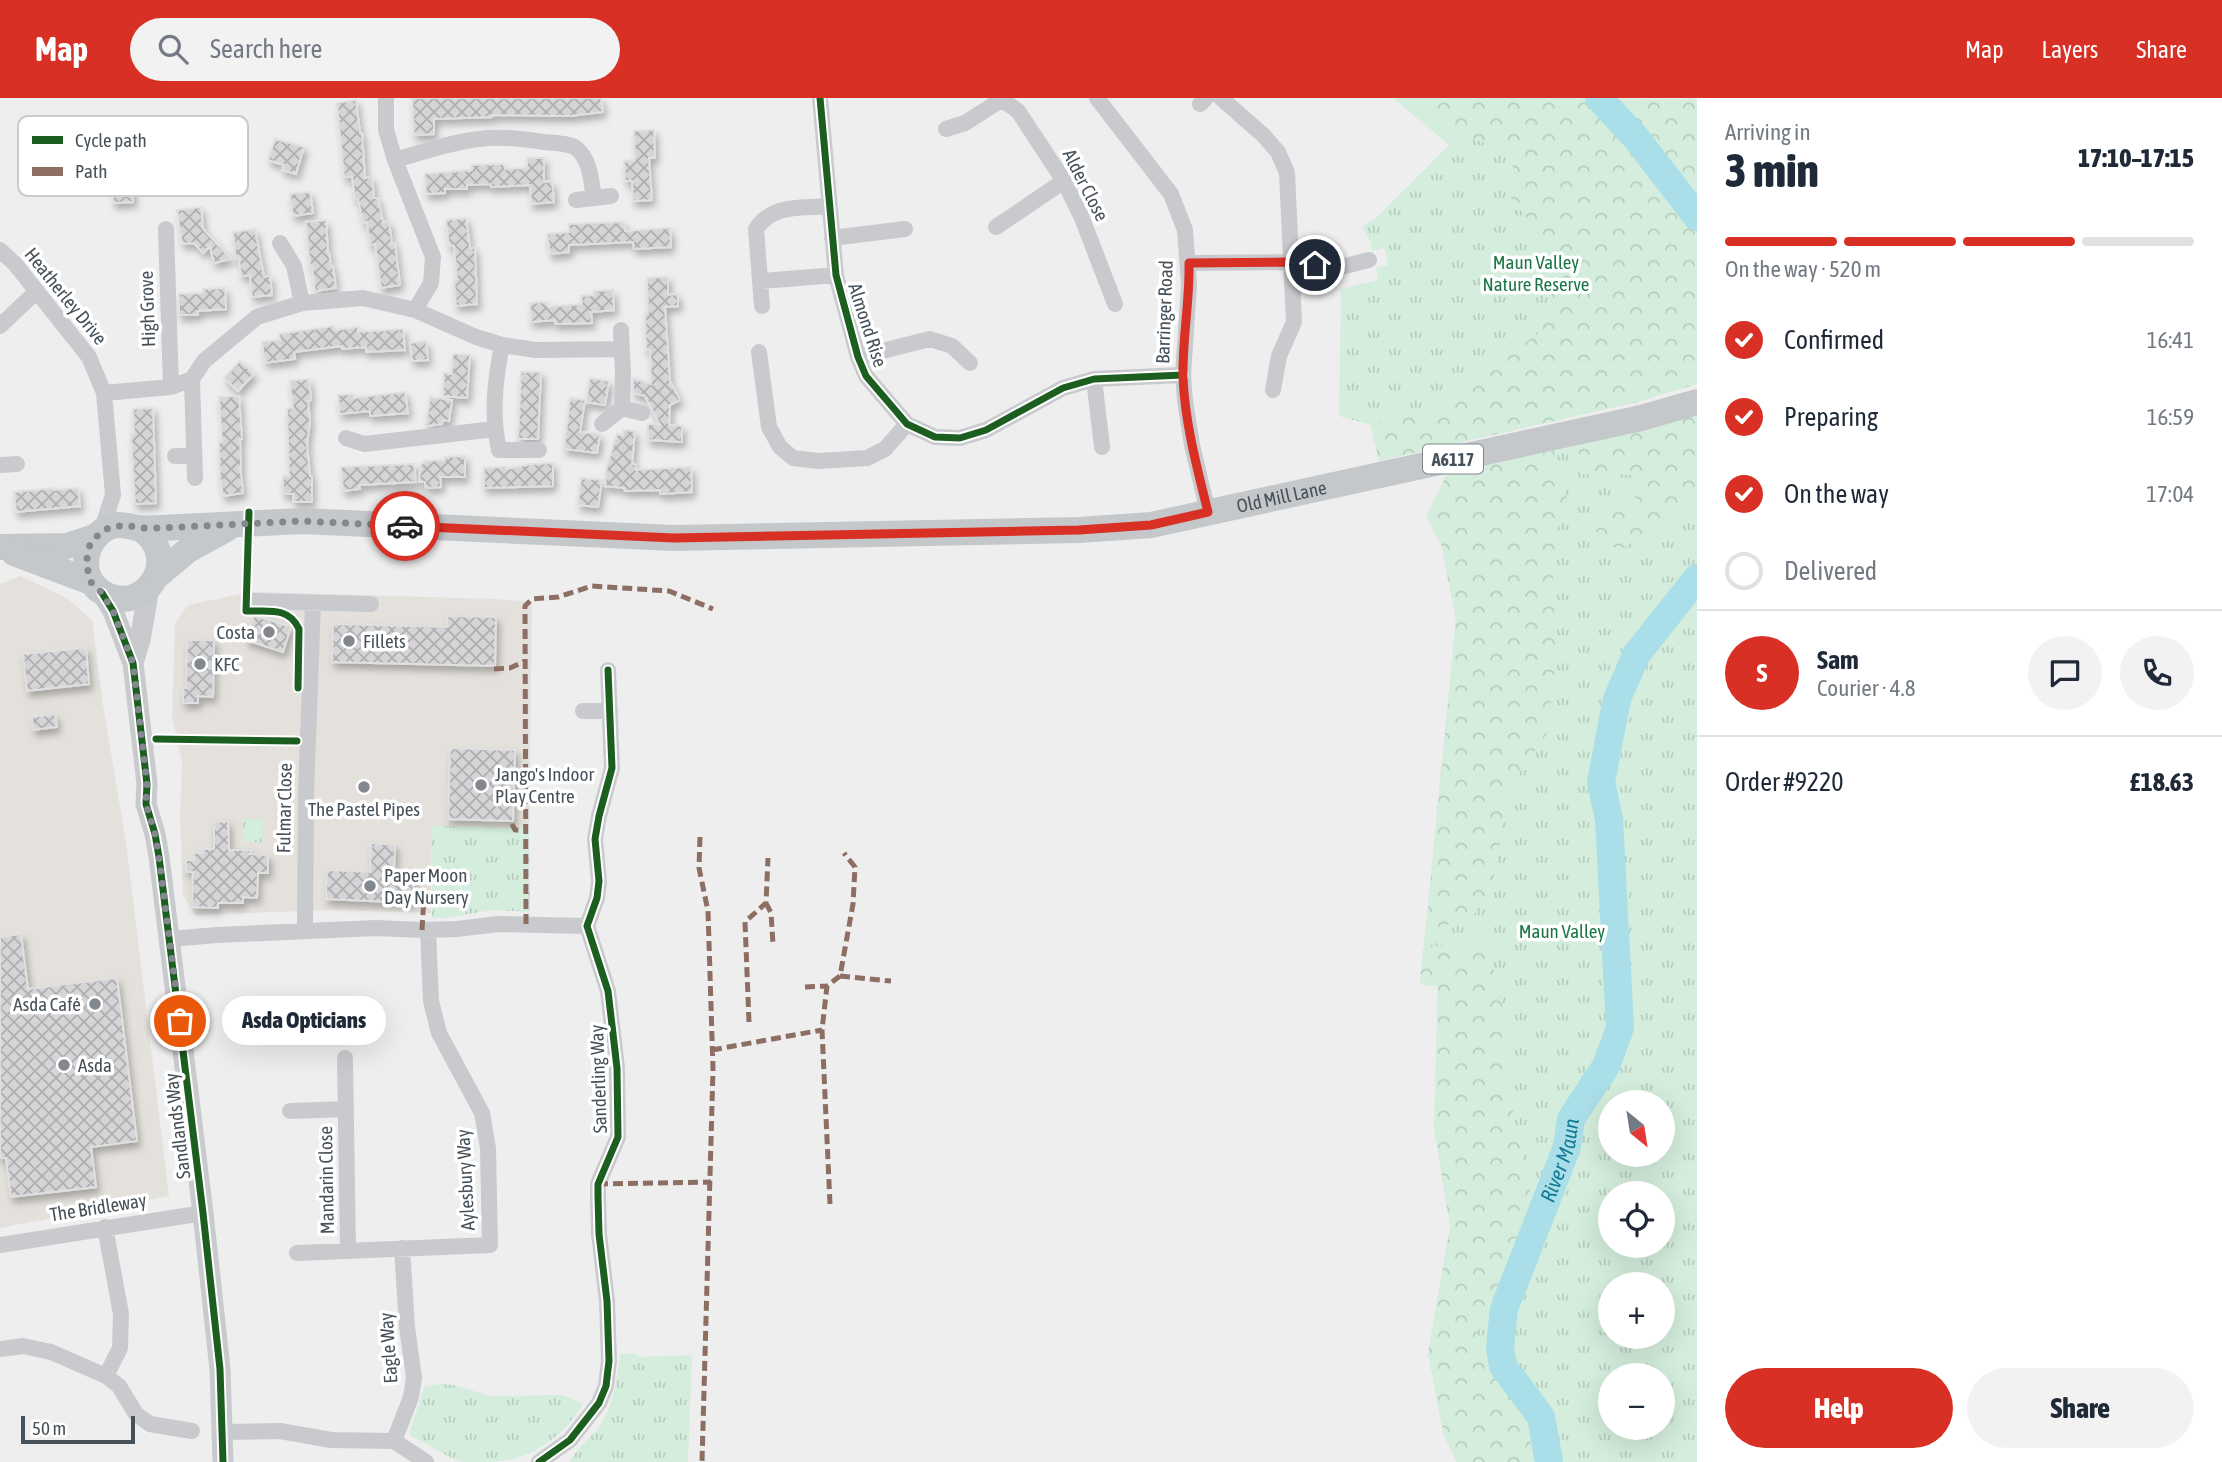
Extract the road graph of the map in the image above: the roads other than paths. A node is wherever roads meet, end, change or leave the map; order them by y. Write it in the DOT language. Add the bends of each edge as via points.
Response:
graph roads {
  1 [pos="386,98"];
  2 [pos="1097,98"];
  3 [pos="1221,98"];
  4 [pos="1001,99"];
  5 [pos="820,101"];
  6 [pos="802,106"];
  7 [pos="946,130"];
  8 [pos="395,160"];
  9 [pos="1064,181"];
  10 [pos="611,196"];
  11 [pos="594,198"];
  12 [pos="576,200"];
  13 [pos="828,206"];
  14 [pos="996,227"];
  15 [pos="166,229"];
  16 [pos="905,229"];
  17 [pos="832,238"];
  18 [pos="280,243"];
  19 [pos="0,250"];
  20 [pos="1369,260"];
  21 [pos="1292,262"];
  22 [pos="1189,263"];
  23 [pos="836,275"];
  24 [pos="761,281"];
  25 [pos="37,291"];
  26 [pos="302,303"];
  27 [pos="1115,304"];
  28 [pos="762,306"];
  29 [pos="415,310"];
  30 [pos="0,326"];
  31 [pos="621,330"];
  32 [pos="502,345"];
  33 [pos="622,349"];
  34 [pos="760,352"];
  35 [pos="858,357"];
  36 [pos="970,363"];
  37 [pos="1183,375"];
  38 [pos="192,379"];
  39 [pos="1094,379"];
  40 [pos="171,387"];
  41 [pos="1273,390"];
  42 [pos="104,393"];
  43 [pos="1697,402"];
  44 [pos="622,408"];
  45 [pos="642,413"];
  46 [pos="603,424"];
  47 [pos="907,424"];
  48 [pos="495,429"];
  49 [pos="345,438"];
  50 [pos="1102,447"];
  51 [pos="539,450"];
  52 [pos="175,456"];
  53 [pos="194,456"];
  54 [pos="17,464"];
  55 [pos="0,465"];
  56 [pos="195,478"];
  57 [pos="113,495"];
  58 [pos="1208,512"];
  59 [pos="233,526"];
  60 [pos="136,528"];
  61 [pos="99,534"];
  62 [pos="0,547"];
  63 [pos="153,582"];
  64 [pos="97,587"];
  65 [pos="251,601"];
  66 [pos="313,603"];
  67 [pos="371,604"];
  68 [pos="133,663"];
  69 [pos="608,670"];
  70 [pos="583,711"];
  71 [pos="610,711"];
  72 [pos="587,926"];
  73 [pos="428,930"];
  74 [pos="305,932"];
  75 [pos="170,939"];
  76 [pos="345,1058"];
  77 [pos="346,1110"];
  78 [pos="290,1111"];
  79 [pos="203,1213"];
  80 [pos="105,1227"];
  81 [pos="0,1245"];
  82 [pos="402,1248"];
  83 [pos="348,1250"];
  84 [pos="297,1253"];
  85 [pos="0,1349"];
  86 [pos="106,1376"];
  87 [pos="192,1431"];
  88 [pos="223,1432"];
  89 [pos="394,1441"];
  90 [pos="223,1462"];
  91 [pos="426,1462"];
  92 [pos="540,1462"];
  1 -- 8 [label="street" via="386,130"];
  2 -- 22 [label="street, Barringer Road" via="1171,194 1185,230"];
  3 -- 21 [label="street" via="1278,152 1287,173"];
  4 -- 7 [label="street"];
  4 -- 9 [label="street, Alder Close" via="1018,111"];
  5 -- 6 [label="street, Almond Rise"];
  5 -- 13 [label="street, Almond Rise"];
  8 -- 11 [label="street" via="481,138 558,143 574,147 583,156"];
  8 -- 29 [label="street" via="433,257 431,283"];
  9 -- 14 [label="street"];
  9 -- 27 [label="street, Alder Close"];
  10 -- 11 [label="street"];
  11 -- 12 [label="street"];
  13 -- 17 [label="street, Almond Rise"];
  13 -- 24 [label="street" via="774,211 763,218 757,229"];
  15 -- 40 [label="street, High Grove"];
  16 -- 17 [label="street"];
  17 -- 23 [label="street, Almond Rise"];
  18 -- 26 [label="street" via="294,266"];
  19 -- 25 [label="street, Heatherley Drive"];
  20 -- 21 [label="street" via="1337,268"];
  21 -- 22 [label="street"];
  21 -- 41 [label="street" via="1294,322 1279,356"];
  22 -- 37 [label="street, Barringer Road"];
  23 -- 24 [label="street"];
  23 -- 35 [label="street, Almond Rise"];
  24 -- 28 [label="street"];
  25 -- 30 [label="street"];
  25 -- 42 [label="street, Heatherley Drive" via="89,356"];
  26 -- 29 [label="street" via="363,298"];
  26 -- 38 [label="street" via="257,317 204,361"];
  29 -- 32 [label="street"];
  31 -- 33 [label="street"];
  32 -- 33 [label="street" via="536,350"];
  32 -- 48 [label="street"];
  33 -- 44 [label="street"];
  34 -- 47 [label="street" via="769,427 780,447 793,458 867,458 886,449"];
  35 -- 36 [label="street" via="930,339 952,346"];
  35 -- 47 [label="street, Almond Rise" via="866,376"];
  37 -- 39 [label="street, Almond Rise"];
  37 -- 58 [label="street, Barringer Road" via="1192,446"];
  38 -- 40 [label="street"];
  38 -- 53 [label="street"];
  39 -- 47 [label="street, Almond Rise" via="1063,388 986,430 960,438 935,437"];
  39 -- 50 [label="street"];
  40 -- 42 [label="street"];
  42 -- 57 [label="street, Heatherley Drive"];
  43 -- 58 [label="main road, Old Mill Lane / A6117"];
  44 -- 45 [label="street"];
  44 -- 46 [label="street"];
  48 -- 49 [label="street" via="364,444"];
  48 -- 51 [label="street" via="499,450"];
  52 -- 53 [label="street"];
  53 -- 56 [label="street"];
  54 -- 55 [label="street"];
  57 -- 60 [label="street, Heatherley Drive"];
  57 -- 61 [label="street, Heatherley Drive"];
  58 -- 59 [label="main road, Old Mill Lane / A6117" via="1151,525 1079,530 674,538 302,521"];
  59 -- 60 [label="main road, Old Mill Lane / A6117"];
  59 -- 63 [label="main road, Old Mill Lane / A6117" via="188,550"];
  60 -- 61 [label="main road, Old Mill Lane / A6117" via="120,525"];
  60 -- 63 [label="main road" via="156,545 159,555"];
  61 -- 62 [label="main road, Old Mill Lane / A6117" via="67,546"];
  61 -- 64 [label="main road" via="90,544 86,563"];
  62 -- 64 [label="main road, Old Mill Lane / A6117"];
  63 -- 64 [label="main road, Old Mill Lane / A6117" via="138,596 126,599 113,598"];
  63 -- 68 [label="street"];
  64 -- 68 [label="street" via="113,611"];
  65 -- 66 [label="street"];
  66 -- 67 [label="street"];
  66 -- 74 [label="street, Fulmar Close"];
  68 -- 75 [label="street, Sandlands Way" via="146,804 155,834"];
  69 -- 71 [label="street"];
  70 -- 71 [label="street"];
  71 -- 72 [label="street" via="612,768 595,839 599,881"];
  72 -- 73 [label="street" via="498,923"];
  72 -- 92 [label="street, Sanderling Way" via="608,992 617,1069 618,1137 598,1184 609,1361 599,1403 570,1440"];
  73 -- 74 [label="street"];
  73 -- 82 [label="street, Aylesbury Way" via="431,1001 439,1033 482,1113 488,1148 490,1245"];
  74 -- 75 [label="street"];
  75 -- 79 [label="street, Sandlands Way"];
  76 -- 77 [label="street, Mandarin Close"];
  77 -- 78 [label="street, Mandarin Close"];
  77 -- 83 [label="street, Mandarin Close"];
  79 -- 80 [label="street, The Bridleway"];
  79 -- 88 [label="street, Sandlands Way"];
  80 -- 81 [label="street, The Bridleway"];
  80 -- 86 [label="street" via="121,1314 120,1348"];
  82 -- 83 [label="street, Aylesbury Way"];
  82 -- 89 [label="street, Eagle Way" via="414,1378"];
  83 -- 84 [label="street, Aylesbury Way"];
  85 -- 86 [label="street" via="23,1346 51,1352"];
  86 -- 87 [label="street" via="119,1386 136,1414 150,1424"];
  88 -- 89 [label="street" via="280,1431 331,1440"];
  88 -- 90 [label="street, Sandlands Way"];
  89 -- 91 [label="street"];
}
